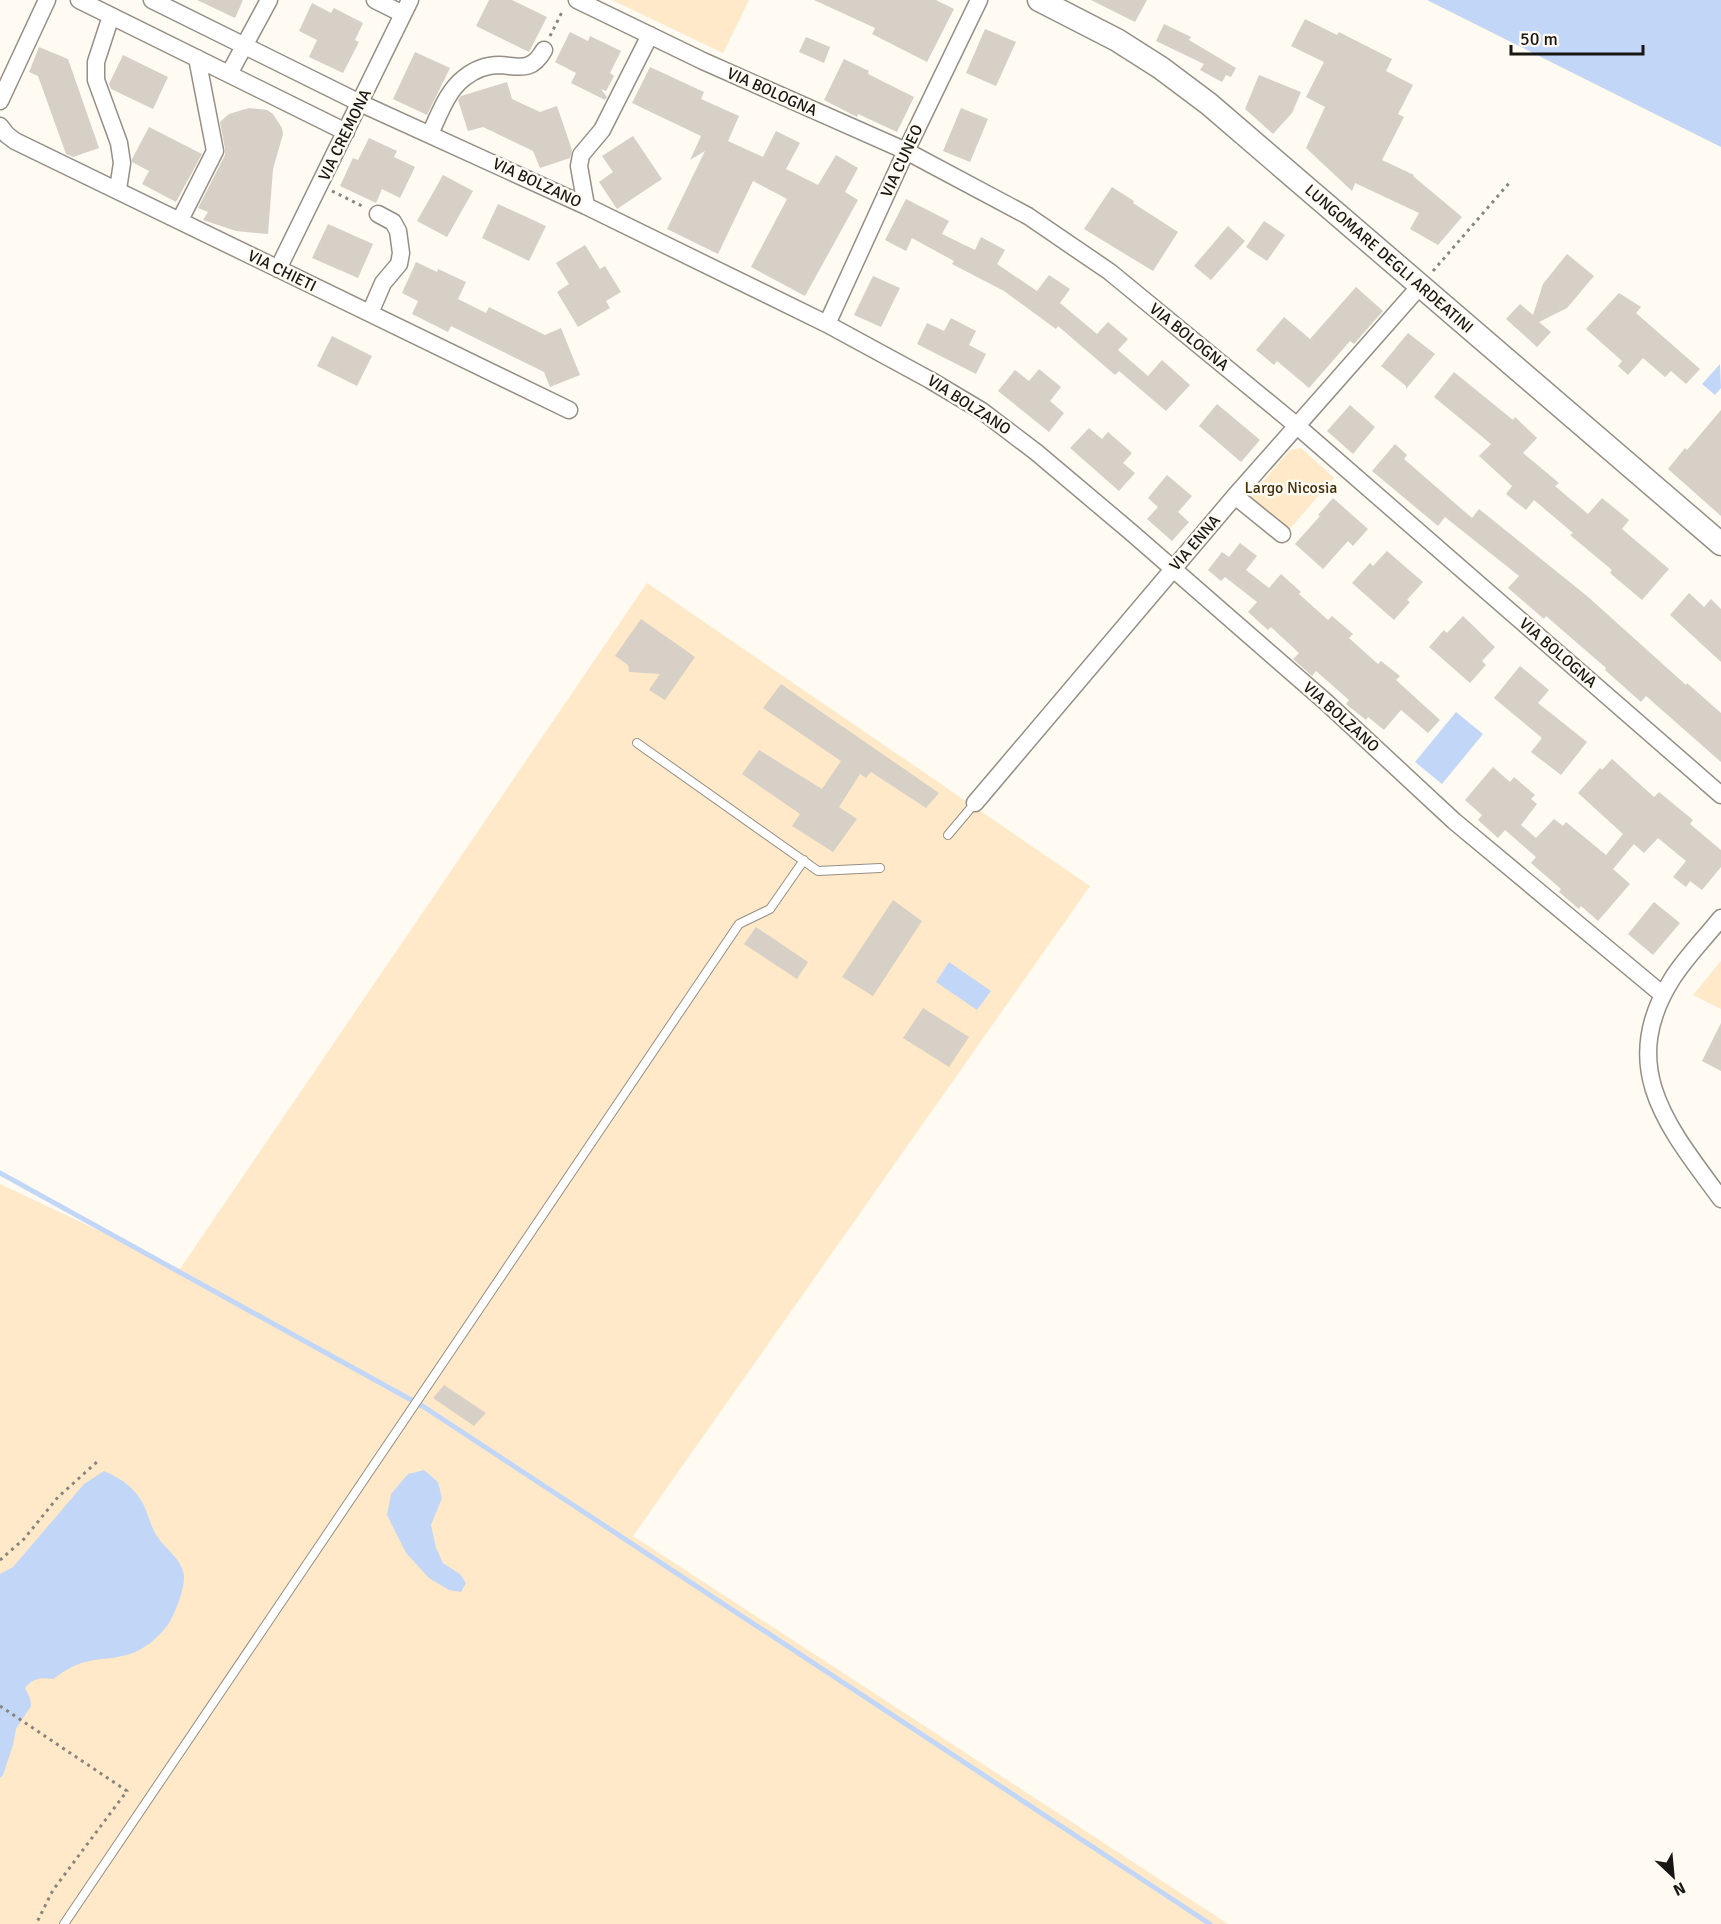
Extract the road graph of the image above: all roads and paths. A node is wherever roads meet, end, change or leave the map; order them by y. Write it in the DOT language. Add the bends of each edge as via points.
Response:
graph roads {
  1 [pos="47,0"];
  2 [pos="79,0"];
  3 [pos="152,0"];
  4 [pos="269,0"];
  5 [pos="375,0"];
  6 [pos="979,0"];
  7 [pos="1039,0"];
  8 [pos="572,2"];
  9 [pos="406,7"];
  10 [pos="111,16"];
  11 [pos="650,35"];
  12 [pos="244,45"];
  13 [pos="544,50"];
  14 [pos="197,58"];
  15 [pos="229,74"];
  16 [pos="0,101"];
  17 [pos="360,103"];
  18 [pos="0,126"];
  19 [pos="346,132"];
  20 [pos="430,134"];
  21 [pos="906,151"];
  22 [pos="1510,182"];
  23 [pos="320,185"];
  24 [pos="117,189"];
  25 [pos="586,206"];
  26 [pos="378,214"];
  27 [pos="180,220"];
  28 [pos="278,269"];
  29 [pos="1420,286"];
  30 [pos="370,313"];
  31 [pos="827,324"];
  32 [pos="568,410"];
  33 [pos="1296,425"];
  34 [pos="1235,496"];
  35 [pos="1282,534"];
  36 [pos="1721,544"];
  37 [pos="1173,568"];
  38 [pos="636,742"];
  39 [pos="1721,795"];
  40 [pos="975,803"];
  41 [pos="948,835"];
  42 [pos="804,860"];
  43 [pos="880,868"];
  44 [pos="1721,918"];
  45 [pos="1663,995"];
  46 [pos="1721,1199"];
  47 [pos="97,1462"];
  48 [pos="0,1560"];
  49 [pos="0,1706"];
  50 [pos="36,1924"];
  51 [pos="64,1924"];
  1 -- 16 [label="street"];
  2 -- 10 [label="street"];
  3 -- 12 [label="street, VIA BOLZANO"];
  4 -- 12 [label="street"];
  5 -- 9 [label="street"];
  6 -- 21 [label="street, VIA CUNEO"];
  7 -- 29 [label="main road, LUNGOMARE DEGLI ARDEATINI" via="1117,40 1183,84"];
  8 -- 11 [label="street, VIA BOLOGNA"];
  8 -- 13 [label="path"];
  9 -- 17 [label="street, VIA CREMONA"];
  10 -- 14 [label="street"];
  10 -- 24 [label="street" via="96,62 96,80 119,143 122,163"];
  11 -- 21 [label="street, VIA BOLOGNA"];
  11 -- 25 [label="street" via="602,130 581,155 579,166"];
  12 -- 15 [label="street"];
  12 -- 17 [label="street, VIA BOLZANO"];
  13 -- 20 [label="street" via="537,60 524,67 492,65 464,78 450,94"];
  14 -- 15 [label="street"];
  14 -- 27 [label="street" via="215,152"];
  15 -- 19 [label="street"];
  17 -- 19 [label="street, VIA CREMONA"];
  17 -- 20 [label="street, VIA BOLZANO"];
  18 -- 24 [label="street, VIA CHIETI" via="15,141"];
  19 -- 23 [label="street, VIA CREMONA"];
  20 -- 25 [label="street, VIA BOLZANO"];
  21 -- 31 [label="street, VIA CUNEO"];
  21 -- 33 [label="street, VIA BOLOGNA" via="1022,212 1081,251"];
  22 -- 29 [label="path"];
  23 -- 26 [label="path"];
  23 -- 28 [label="street, VIA CREMONA"];
  24 -- 27 [label="street, VIA CHIETI"];
  25 -- 31 [label="street, VIA BOLZANO"];
  26 -- 30 [label="street" via="393,222 401,253 399,264 383,283"];
  27 -- 28 [label="street, VIA CHIETI"];
  28 -- 30 [label="street, VIA CHIETI"];
  29 -- 33 [label="street, VIA ENNA"];
  29 -- 36 [label="main road, LUNGOMARE DEGLI ARDEATINI"];
  30 -- 32 [label="street, VIA CHIETI"];
  31 -- 37 [label="street, VIA BOLZANO" via="982,411"];
  33 -- 34 [label="street, VIA ENNA"];
  33 -- 39 [label="street, VIA BOLOGNA"];
  34 -- 35 [label="street"];
  34 -- 37 [label="street, VIA ENNA"];
  37 -- 40 [label="street, VIA ENNA"];
  37 -- 45 [label="street, VIA BOLZANO" via="1454,821"];
  38 -- 42 [label="lane"];
  40 -- 41 [label="lane"];
  42 -- 43 [label="lane" via="818,871"];
  42 -- 51 [label="lane" via="770,909 739,924"];
  44 -- 45 [label="street" via="1677,971"];
  45 -- 46 [label="street" via="1648,1044 1650,1079 1671,1128"];
  47 -- 48 [label="path" via="58,1497 24,1539"];
  49 -- 50 [label="path" via="127,1791 53,1890"];
}
